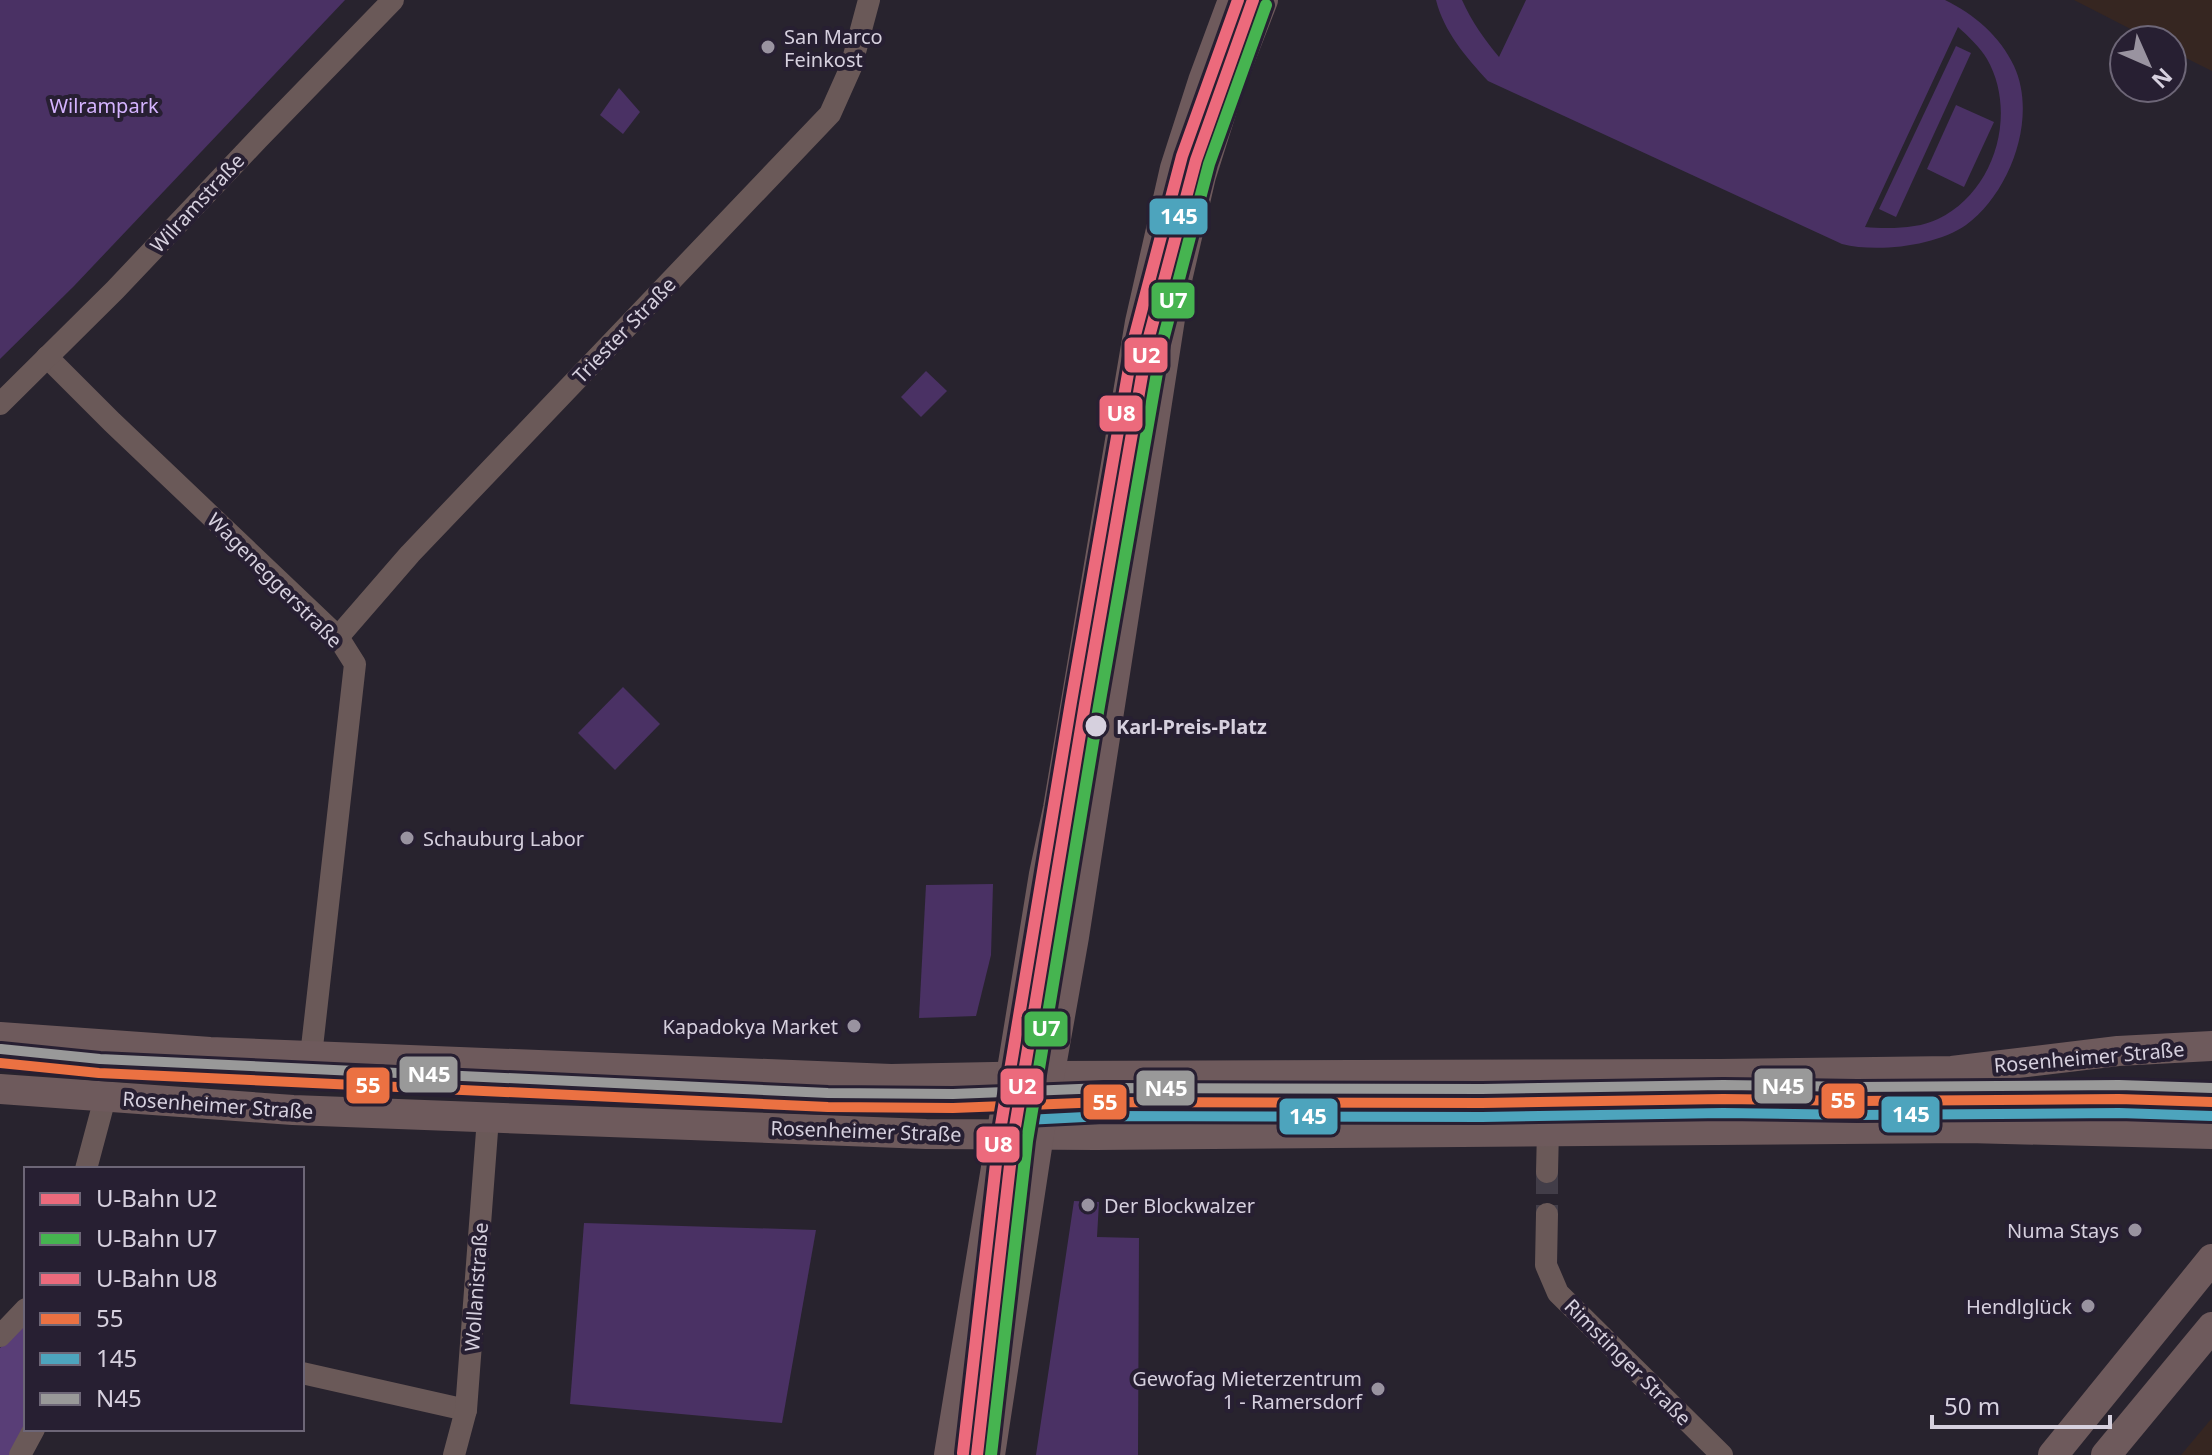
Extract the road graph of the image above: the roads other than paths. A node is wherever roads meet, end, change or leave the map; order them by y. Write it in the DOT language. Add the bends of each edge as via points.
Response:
graph roads {
  1 [pos="393,0"];
  2 [pos="869,0"];
  3 [pos="1233,0"];
  4 [pos="1263,0"];
  5 [pos="47,357"];
  6 [pos="0,404"];
  7 [pos="338,637"];
  8 [pos="0,1037"];
  9 [pos="2212,1046"];
  10 [pos="311,1056"];
  11 [pos="1050,1076"];
  12 [pos="1011,1077"];
  13 [pos="0,1089"];
  14 [pos="105,1098"];
  15 [pos="488,1118"];
  16 [pos="1548,1130"];
  17 [pos="1001,1134"];
  18 [pos="1039,1134"];
  19 [pos="2212,1134"];
  20 [pos="87,1167"];
  21 [pos="1547,1172"];
  22 [pos="1547,1214"];
  23 [pos="2212,1259"];
  24 [pos="24,1311"];
  25 [pos="2212,1327"];
  26 [pos="0,1336"];
  27 [pos="304,1373"];
  28 [pos="466,1410"];
  29 [pos="33,1431"];
  30 [pos="20,1455"];
  31 [pos="454,1455"];
  32 [pos="949,1455"];
  33 [pos="990,1455"];
  34 [pos="1722,1455"];
  35 [pos="2053,1455"];
  36 [pos="2106,1455"];
  1 -- 5 [label="street, Wilramstraße"];
  2 -- 7 [label="street, Triester Straße" via="851,67 830,114 410,554"];
  3 -- 12 [label="main road" via="1175,168 1140,322"];
  4 -- 11 [label="main road" via="1201,176 1174,293"];
  5 -- 6 [label="street, Wilramstraße"];
  5 -- 7 [label="street, Wageneggerstraße"];
  7 -- 10 [label="street, Wageneggerstraße" via="355,664"];
  8 -- 10 [label="main road, Rosenheimer Straße"];
  9 -- 11 [label="main road, Rosenheimer Straße" via="2118,1051 1952,1071"];
  10 -- 12 [label="main road, Rosenheimer Straße" via="891,1079"];
  11 -- 12 [label="main road, Rosenheimer Straße"];
  11 -- 18 [label="main road"];
  12 -- 17 [label="main road"];
  13 -- 14 [label="main road, Rosenheimer Straße"];
  14 -- 15 [label="main road, Rosenheimer Straße"];
  14 -- 20 [label="street"];
  15 -- 17 [label="main road, Rosenheimer Straße"];
  15 -- 28 [label="street, Wollanistraße"];
  16 -- 18 [label="main road, Rosenheimer Straße"];
  16 -- 19 [label="main road, Rosenheimer Straße" via="1968,1128"];
  16 -- 21 [label="street"];
  17 -- 18 [label="main road, Rosenheimer Straße"];
  17 -- 32 [label="main road"];
  18 -- 33 [label="main road"];
  22 -- 34 [label="street, Rimstinger Straße" via="1546,1265 1558,1293"];
  23 -- 35 [label="main road"];
  24 -- 26 [label="street"];
  25 -- 36 [label="main road"];
  27 -- 28 [label="street"];
  28 -- 31 [label="street, Wollanistraße"];
  29 -- 30 [label="street"];
}
